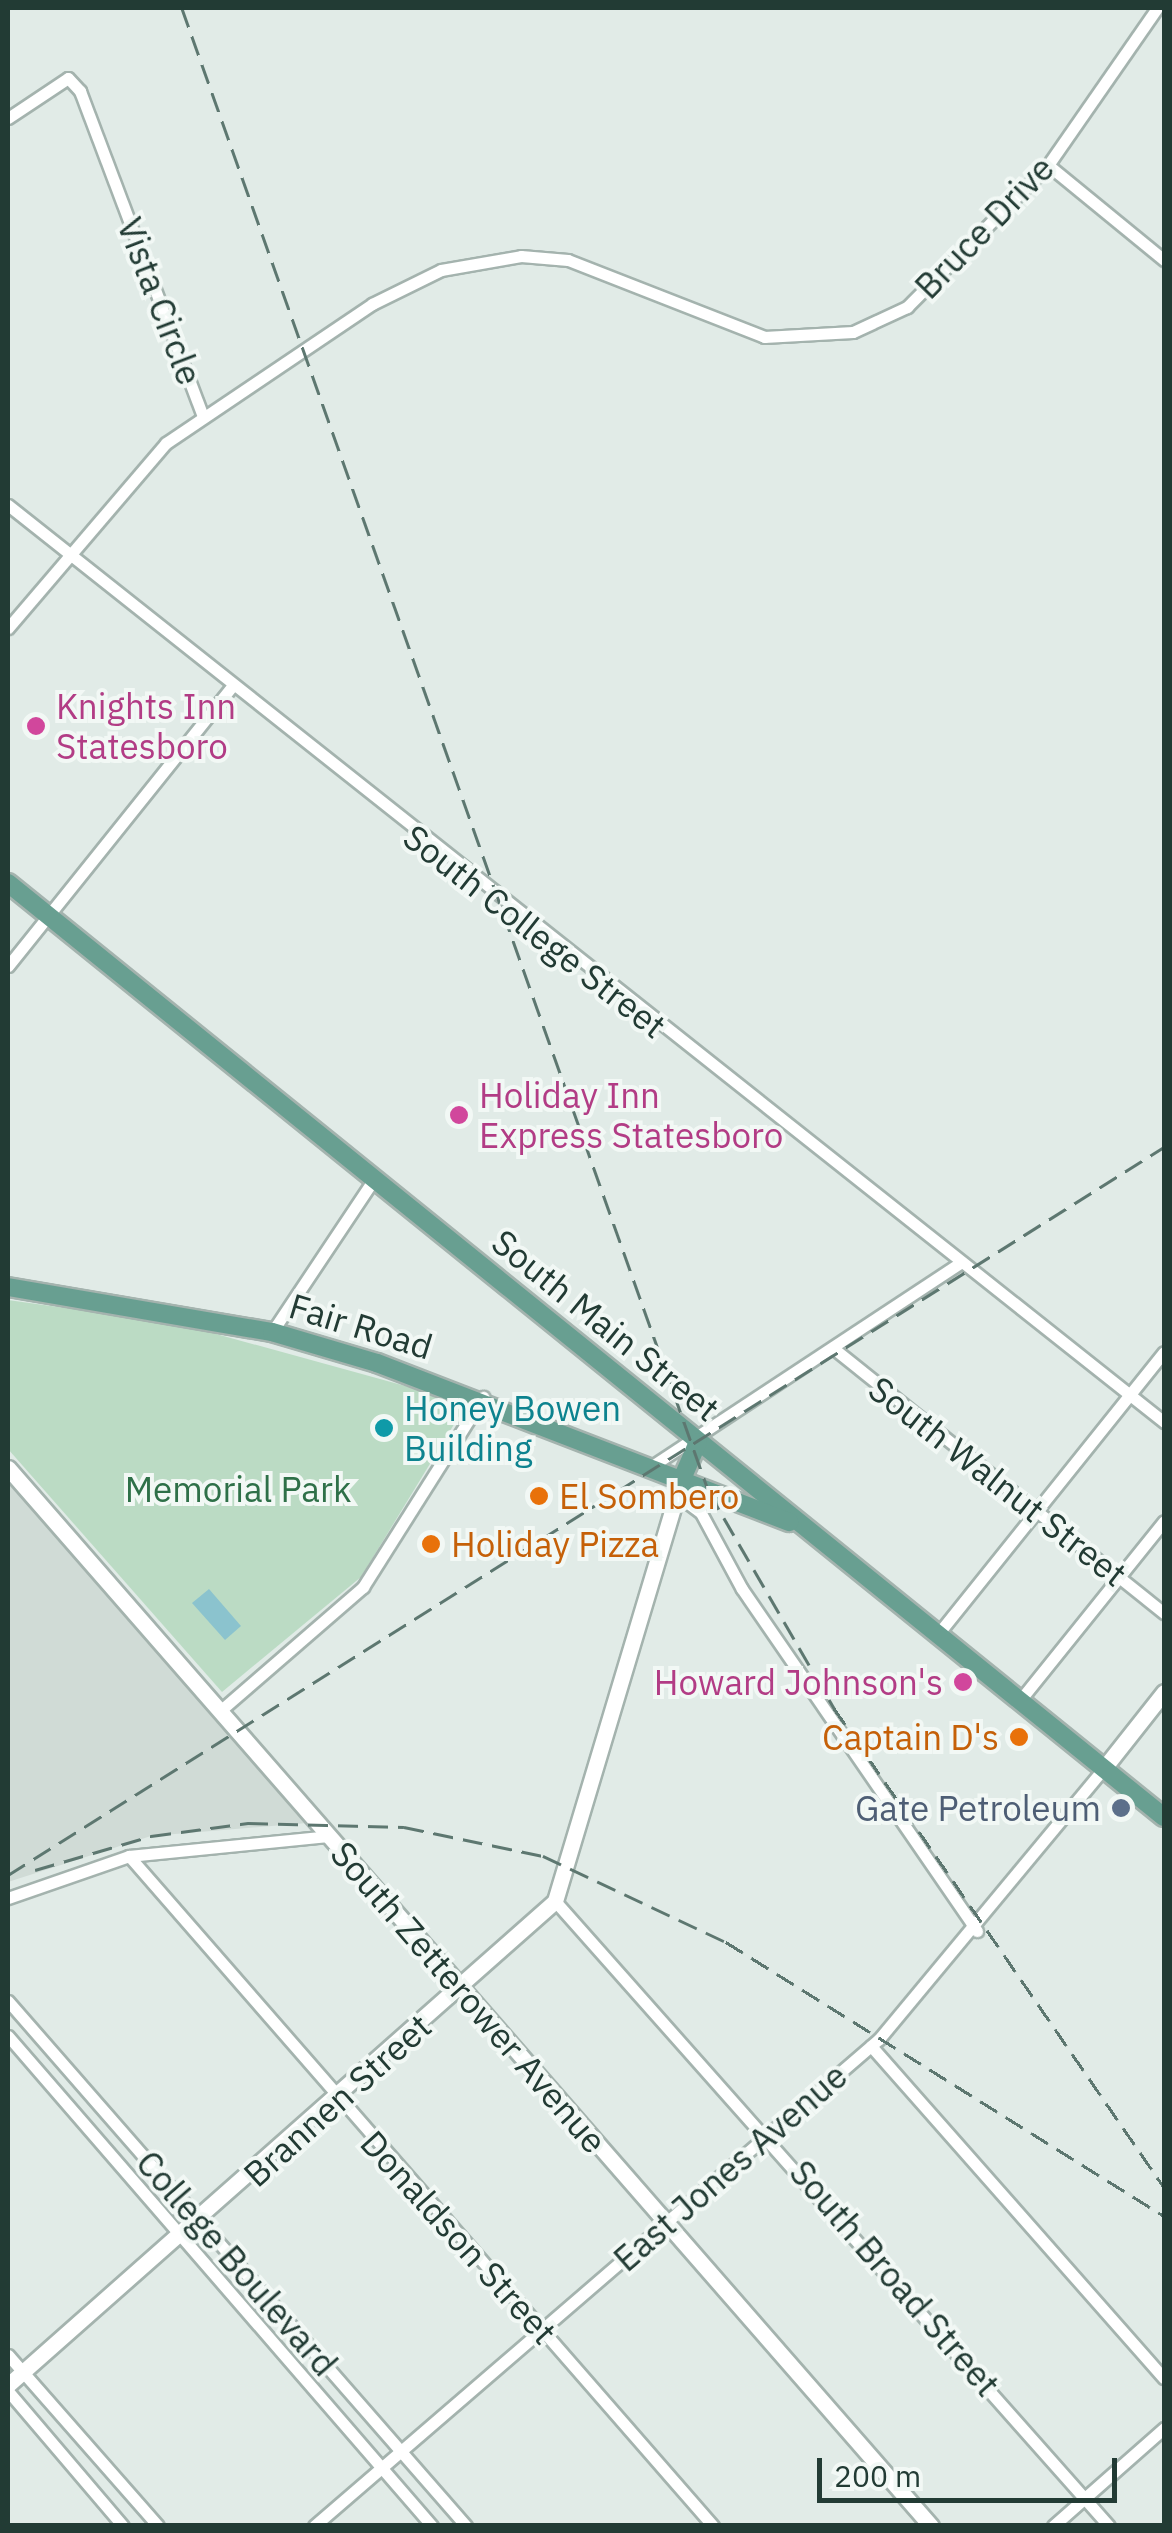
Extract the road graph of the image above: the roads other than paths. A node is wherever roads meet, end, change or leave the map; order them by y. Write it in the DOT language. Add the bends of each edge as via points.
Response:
graph roads {
  1 [pos="1156,8"];
  2 [pos="8,118"];
  3 [pos="1048,165"];
  4 [pos="1164,260"];
  5 [pos="202,414"];
  6 [pos="8,505"];
  7 [pos="68,556"];
  8 [pos="8,628"];
  9 [pos="231,688"];
  10 [pos="8,883"];
  11 [pos="49,915"];
  12 [pos="8,966"];
  13 [pos="374,1179"];
  14 [pos="962,1262"];
  15 [pos="8,1287"];
  16 [pos="272,1332"];
  17 [pos="833,1348"];
  18 [pos="1164,1352"];
  19 [pos="1130,1394"];
  20 [pos="483,1398"];
  21 [pos="1164,1422"];
  22 [pos="696,1440"];
  23 [pos="652,1466"];
  24 [pos="8,1468"];
  25 [pos="679,1487"];
  26 [pos="1038,1511"];
  27 [pos="1164,1521"];
  28 [pos="804,1527"];
  29 [pos="1119,1577"];
  30 [pos="1164,1613"];
  31 [pos="938,1634"];
  32 [pos="1164,1692"];
  33 [pos="1020,1699"];
  34 [pos="221,1710"];
  35 [pos="1104,1768"];
  36 [pos="1164,1817"];
  37 [pos="330,1836"];
  38 [pos="129,1856"];
  39 [pos="8,1898"];
  40 [pos="555,1901"];
  41 [pos="977,1931"];
  42 [pos="458,1992"];
  43 [pos="8,2001"];
  44 [pos="8,2036"];
  45 [pos="871,2046"];
  46 [pos="338,2102"];
  47 [pos="770,2134"];
  48 [pos="200,2221"];
  49 [pos="668,2224"];
  50 [pos="182,2237"];
  51 [pos="542,2328"];
  52 [pos="8,2355"];
  53 [pos="23,2373"];
  54 [pos="1164,2378"];
  55 [pos="8,2388"];
  56 [pos="1164,2428"];
  57 [pos="400,2450"];
  58 [pos="381,2467"];
  59 [pos="1085,2497"];
  60 [pos="123,2526"];
  61 [pos="158,2526"];
  62 [pos="314,2526"];
  63 [pos="432,2526"];
  64 [pos="466,2526"];
  65 [pos="713,2526"];
  66 [pos="930,2526"];
  67 [pos="1052,2526"];
  68 [pos="1109,2526"];
  1 -- 3 [label="street, Bruce Drive"];
  2 -- 5 [label="street, Vista Circle" via="68,78 80,90"];
  3 -- 4 [label="street"];
  3 -- 5 [label="street, Bruce Drive" via="932,288 852,332 764,337 700,319 612,272 520,256 477,260 372,304"];
  5 -- 7 [label="street, Vista Circle"];
  6 -- 7 [label="street, South College Street"];
  7 -- 8 [label="street, Vista Circle"];
  7 -- 9 [label="street, South College Street"];
  9 -- 11 [label="street"];
  9 -- 14 [label="street, South College Street"];
  10 -- 11 [label="main road, South Main Street"];
  11 -- 12 [label="street"];
  11 -- 13 [label="main road, South Main Street"];
  13 -- 16 [label="street"];
  13 -- 22 [label="main road, South Main Street"];
  14 -- 17 [label="street"];
  14 -- 19 [label="street, South College Street"];
  15 -- 16 [label="main road, Fair Road"];
  16 -- 20 [label="main road, Fair Road"];
  17 -- 22 [label="street"];
  17 -- 26 [label="street, South Walnut Street"];
  18 -- 19 [label="street"];
  19 -- 21 [label="street, South College Street"];
  19 -- 26 [label="street"];
  20 -- 23 [label="main road, Fair Road"];
  20 -- 34 [label="street" via="364,1588"];
  22 -- 23 [label="street"];
  22 -- 25 [label="main road"];
  22 -- 28 [label="main road, South Main Street"];
  23 -- 25 [label="main road, Fair Road"];
  24 -- 34 [label="street, South Zetterower Avenue"];
  25 -- 28 [label="main road, Fair Road"];
  25 -- 40 [label="street"];
  25 -- 41 [label="street"];
  26 -- 29 [label="street, South Walnut Street"];
  26 -- 31 [label="street"];
  27 -- 29 [label="street"];
  28 -- 31 [label="main road, South Main Street"];
  29 -- 30 [label="street, South Walnut Street"];
  29 -- 33 [label="street"];
  31 -- 33 [label="main road, South Main Street"];
  32 -- 35 [label="street"];
  33 -- 35 [label="main road, South Main Street"];
  34 -- 37 [label="street, South Zetterower Avenue"];
  35 -- 36 [label="main road, South Main Street"];
  35 -- 41 [label="street, East Jones Avenue"];
  37 -- 38 [label="street"];
  37 -- 42 [label="street, South Zetterower Avenue"];
  38 -- 39 [label="street"];
  38 -- 46 [label="street, Donaldson Street"];
  40 -- 42 [label="street, Brannen Street"];
  40 -- 47 [label="street, South Broad Street"];
  41 -- 45 [label="street, East Jones Avenue"];
  42 -- 46 [label="street, Brannen Street"];
  42 -- 49 [label="street, South Zetterower Avenue"];
  43 -- 48 [label="street, College Boulevard"];
  44 -- 50 [label="street, College Boulevard"];
  45 -- 47 [label="street, East Jones Avenue"];
  45 -- 54 [label="street"];
  46 -- 48 [label="street, Brannen Street"];
  46 -- 51 [label="street, Donaldson Street"];
  47 -- 49 [label="street, East Jones Avenue"];
  47 -- 59 [label="street, South Broad Street"];
  48 -- 50 [label="street, Brannen Street"];
  48 -- 57 [label="street, College Boulevard"];
  49 -- 51 [label="street, East Jones Avenue"];
  49 -- 66 [label="street, South Zetterower Avenue"];
  50 -- 53 [label="street, Brannen Street"];
  50 -- 58 [label="street, College Boulevard"];
  51 -- 57 [label="street, East Jones Avenue"];
  51 -- 65 [label="street, Donaldson Street"];
  52 -- 53 [label="street"];
  53 -- 55 [label="street, Brannen Street"];
  53 -- 61 [label="street"];
  55 -- 60 [label="street"];
  56 -- 59 [label="street"];
  57 -- 58 [label="street, East Jones Avenue"];
  57 -- 64 [label="street, College Boulevard"];
  58 -- 62 [label="street, East Jones Avenue"];
  58 -- 63 [label="street, College Boulevard"];
  59 -- 67 [label="street"];
  59 -- 68 [label="street, South Broad Street"];
}
